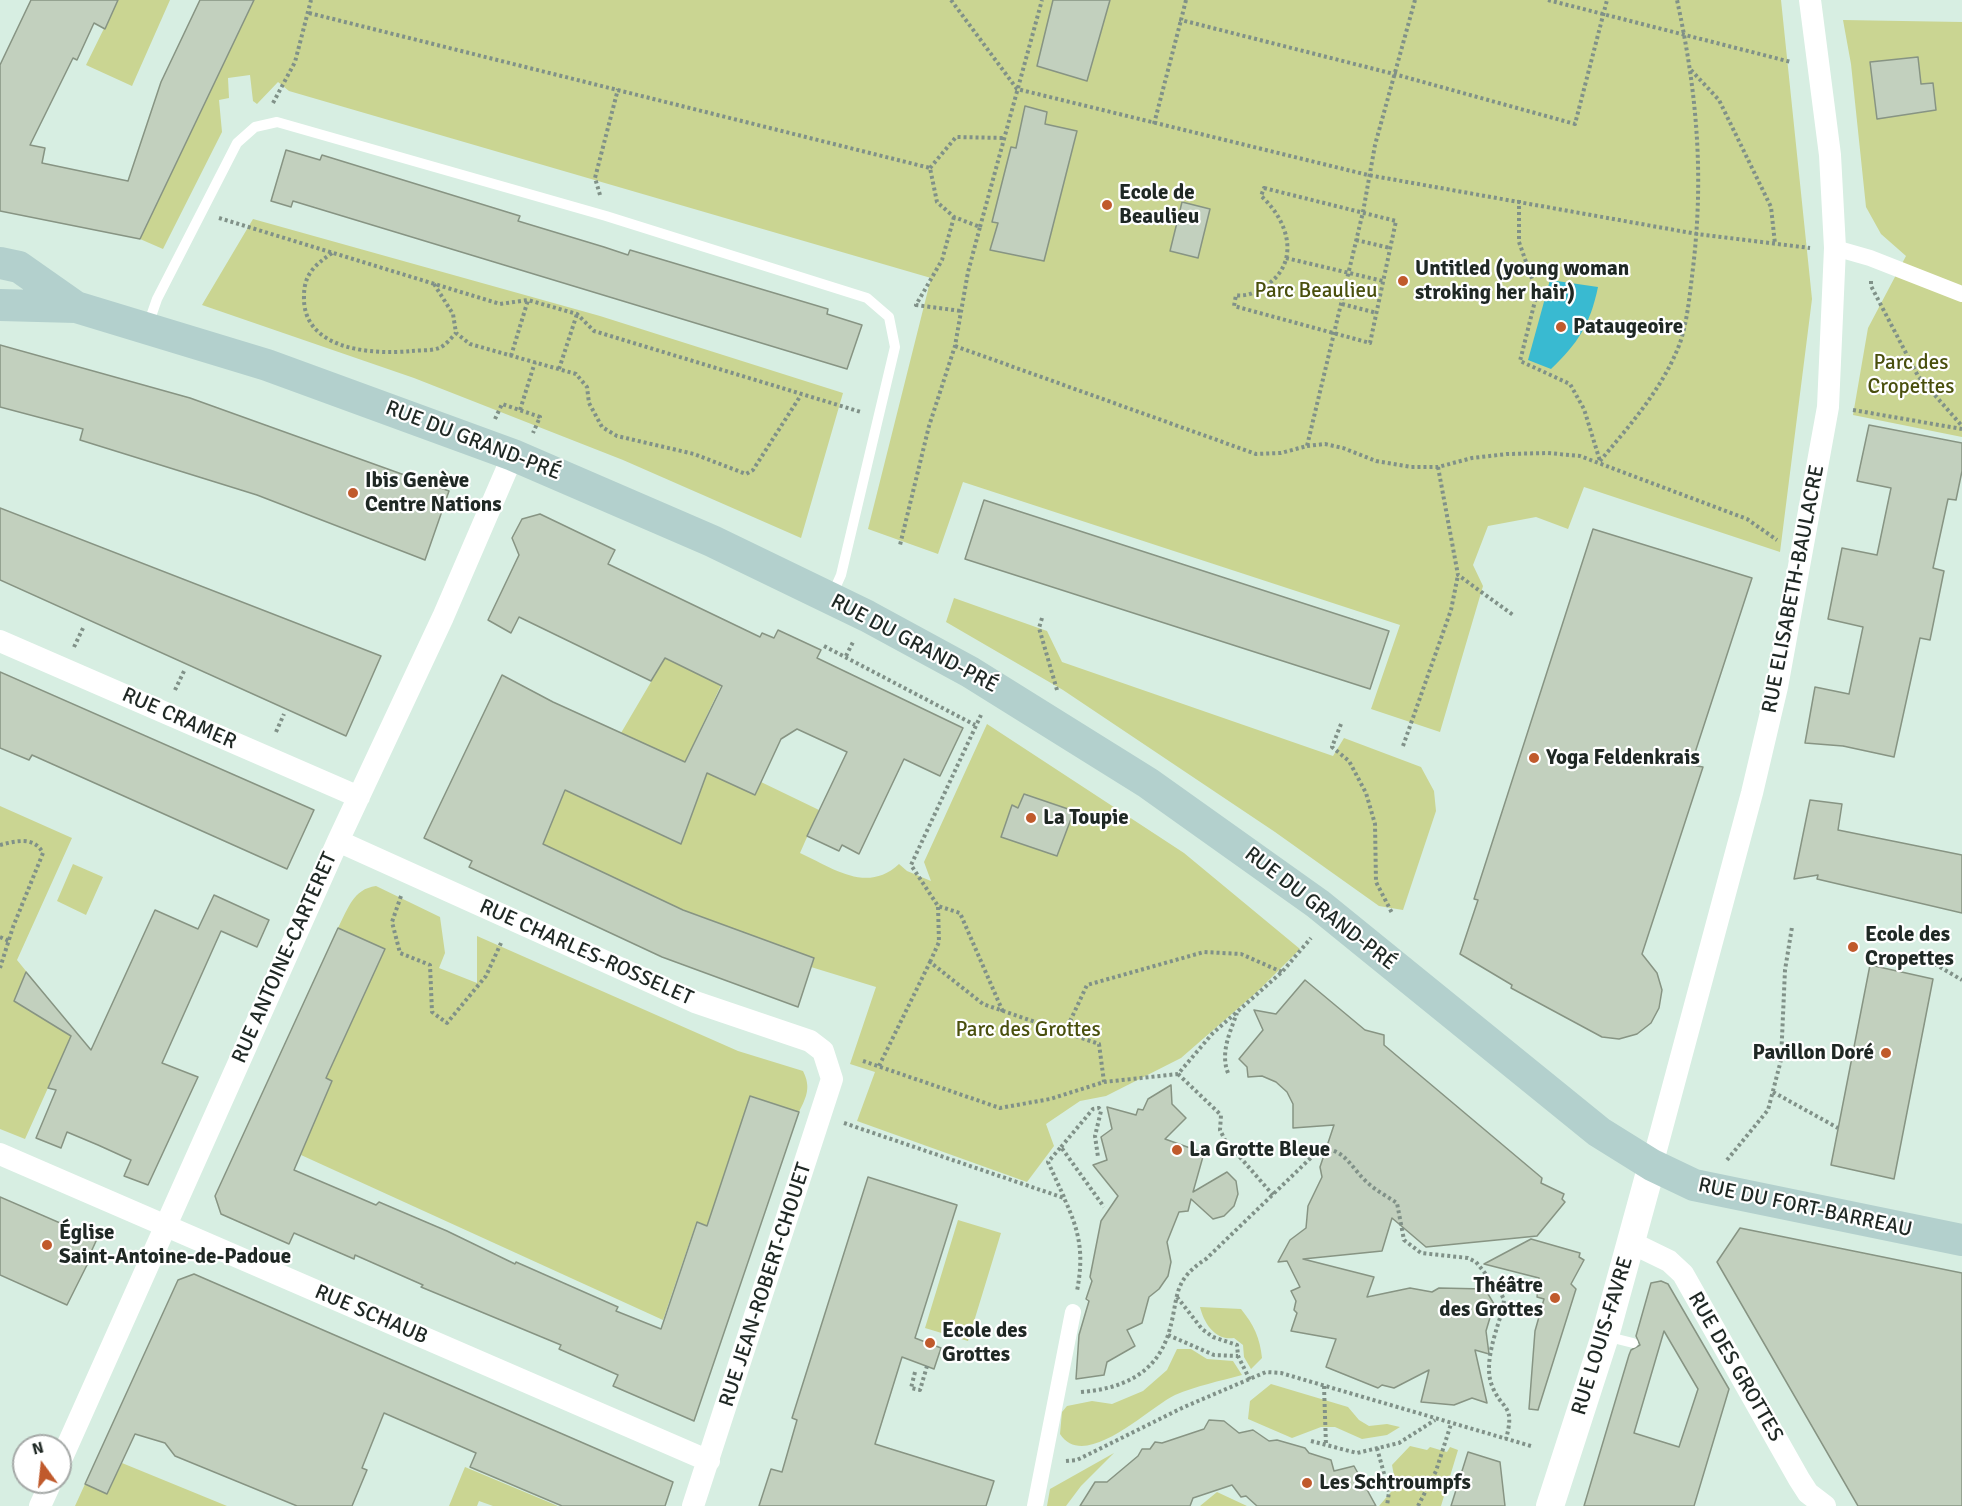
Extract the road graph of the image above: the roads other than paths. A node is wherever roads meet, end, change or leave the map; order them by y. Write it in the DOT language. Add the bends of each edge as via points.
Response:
graph roads {
  1 [pos="1810,0"];
  2 [pos="1835,248"];
  3 [pos="0,263"];
  4 [pos="1962,294"];
  5 [pos="0,305"];
  6 [pos="76,307"];
  7 [pos="148,328"];
  8 [pos="523,445"];
  9 [pos="831,598"];
  10 [pos="0,641"];
  11 [pos="359,797"];
  12 [pos="338,841"];
  13 [pos="829,1064"];
  14 [pos="0,1154"];
  15 [pos="1652,1165"];
  16 [pos="165,1225"];
  17 [pos="1962,1240"];
  18 [pos="1632,1243"];
  19 [pos="1073,1312"];
  20 [pos="1605,1336"];
  21 [pos="1634,1343"];
  22 [pos="72,1435"];
  23 [pos="709,1461"];
  24 [pos="693,1506"];
  25 [pos="1035,1506"];
  26 [pos="1550,1506"];
  27 [pos="1825,1506"];
  1 -- 2 [label="street, RUE ELISABETH-BAULACRE" via="1828,145"];
  2 -- 4 [label="street"];
  2 -- 15 [label="street, RUE ELISABETH-BAULACRE" via="1828,407 1777,687"];
  3 -- 6 [label="main road, RUE DU GRAND-PRÉ" via="19,267"];
  5 -- 6 [label="main road, RUE DU GRAND-PRÉ"];
  6 -- 7 [label="main road, RUE DU GRAND-PRÉ"];
  7 -- 8 [label="main road, RUE DU GRAND-PRÉ"];
  7 -- 9 [label="lane" via="157,299 237,143 255,128 277,122 606,216 867,298 889,317 895,347 841,575"];
  8 -- 9 [label="main road, RUE DU GRAND-PRÉ"];
  8 -- 11 [label="street, RUE ANTOINE-CARTERET"];
  9 -- 15 [label="main road, RUE DU GRAND-PRÉ" via="970,672 1157,789 1317,904 1599,1132"];
  10 -- 11 [label="street, RUE CRAMER"];
  11 -- 12 [label="street, RUE ANTOINE-CARTERET"];
  12 -- 13 [label="street, RUE CHARLES-ROSSELET" via="696,1002 810,1041 823,1051"];
  12 -- 16 [label="street, RUE ANTOINE-CARTERET"];
  13 -- 23 [label="street, RUE JEAN-ROBERT-CHOUET" via="832,1079"];
  14 -- 16 [label="street, RUE SCHAUB"];
  15 -- 17 [label="main road, RUE DU FORT-BARREAU" via="1694,1185"];
  15 -- 18 [label="street, RUE LOUIS-FAVRE"];
  16 -- 22 [label="street, RUE ANTOINE-CARTERET"];
  16 -- 23 [label="street, RUE SCHAUB"];
  18 -- 20 [label="street, RUE LOUIS-FAVRE"];
  18 -- 27 [label="street, RUE DES GROTTES" via="1669,1261 1683,1274 1799,1479 1808,1493"];
  19 -- 25 [label="street"];
  20 -- 21 [label="lane"];
  20 -- 26 [label="street, RUE LOUIS-FAVRE"];
  23 -- 24 [label="street, RUE JEAN-ROBERT-CHOUET"];
}
